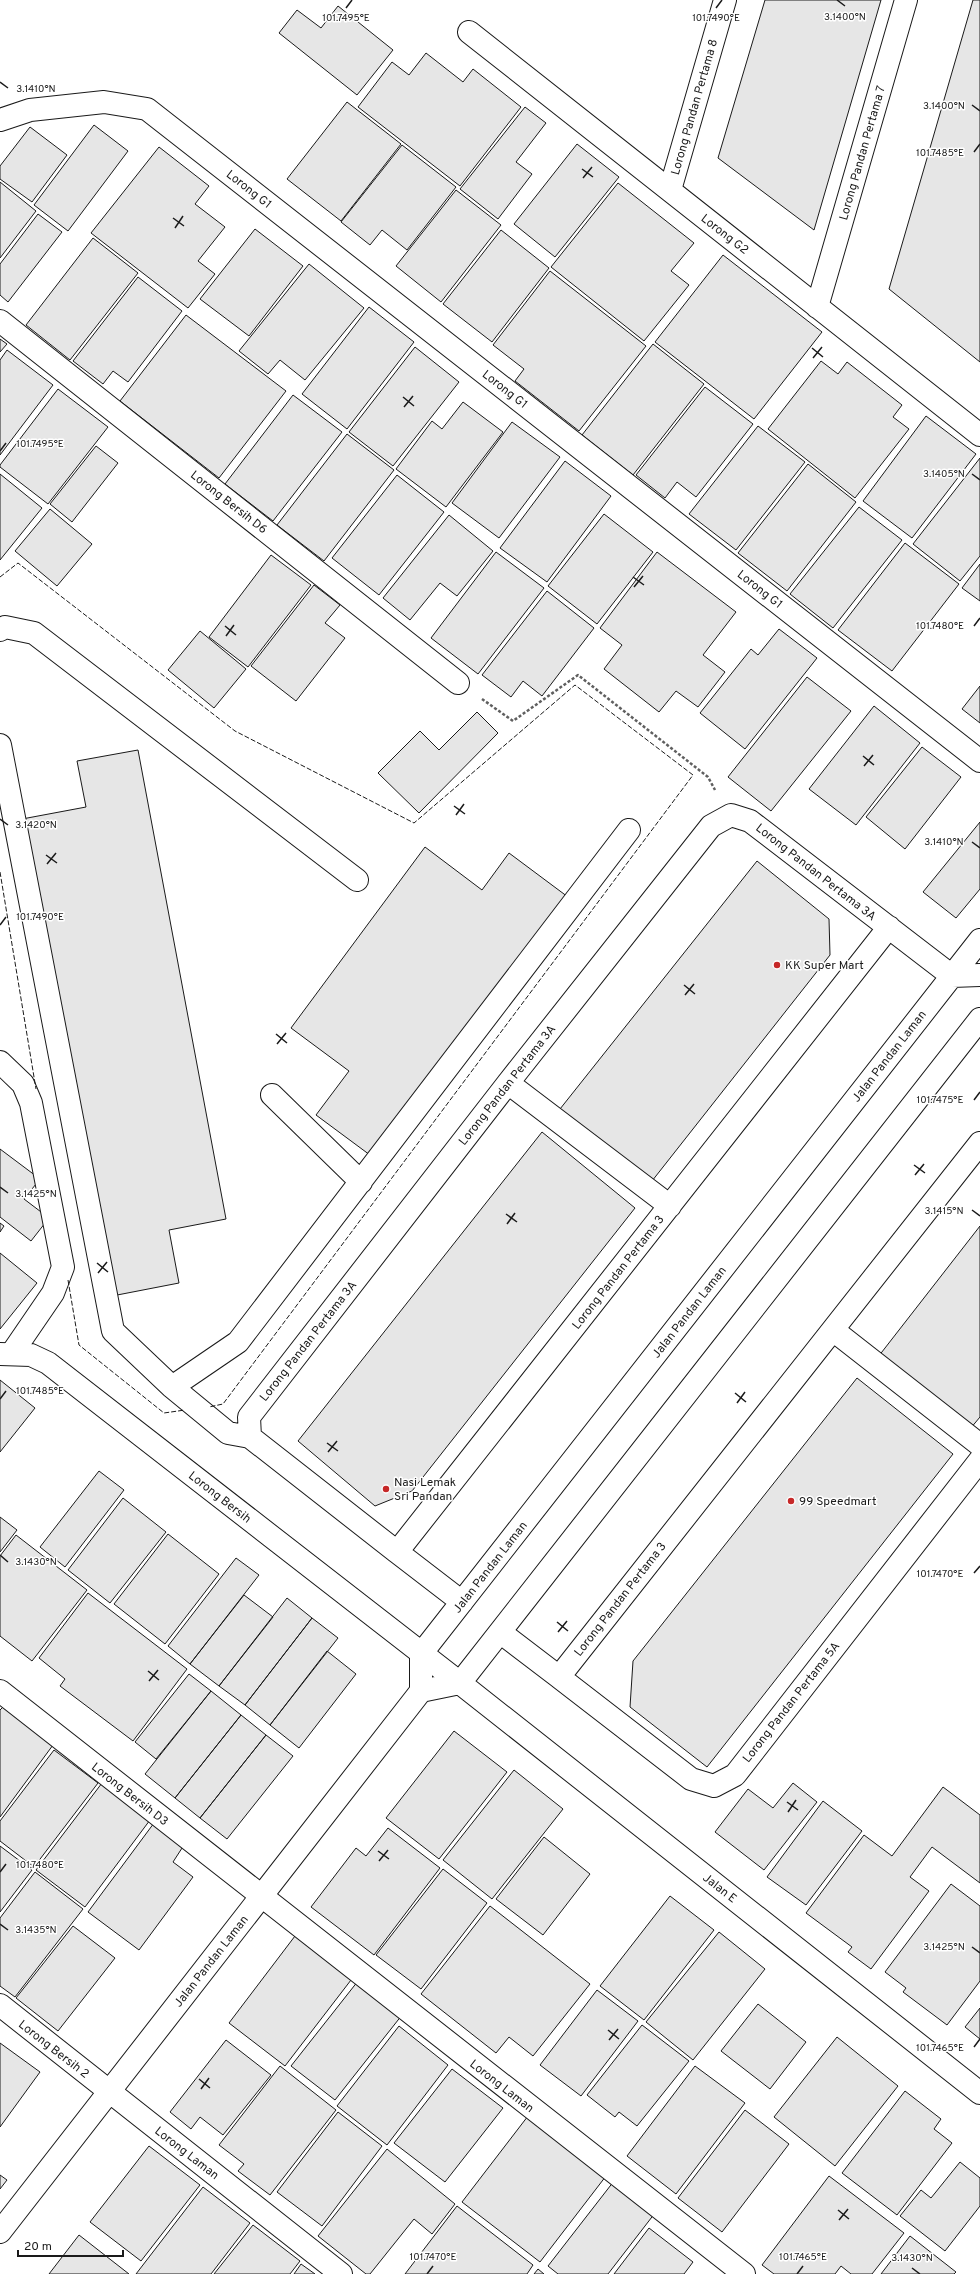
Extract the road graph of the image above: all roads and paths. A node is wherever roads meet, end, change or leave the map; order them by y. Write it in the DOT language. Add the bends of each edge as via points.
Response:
graph roads {
  1 [pos="725,0"];
  2 [pos="906,0"];
  3 [pos="469,32"];
  4 [pos="0,120"];
  5 [pos="670,190"];
  6 [pos="817,307"];
  7 [pos="0,321"];
  8 [pos="980,435"];
  9 [pos="0,630"];
  10 [pos="458,683"];
  11 [pos="0,745"];
  12 [pos="980,761"];
  13 [pos="730,815"];
  14 [pos="629,830"];
  15 [pos="357,880"];
  16 [pos="888,928"];
  17 [pos="980,940"];
  18 [pos="980,975"];
  19 [pos="952,976"];
  20 [pos="980,1019"];
  21 [pos="0,1062"];
  22 [pos="508,1083"];
  23 [pos="272,1095"];
  24 [pos="980,1143"];
  25 [pos="360,1182"];
  26 [pos="670,1206"];
  27 [pos="833,1330"];
  28 [pos="6,1354"];
  29 [pos="172,1387"];
  30 [pos="250,1437"];
  31 [pos="980,1444"];
  32 [pos="980,1460"];
  33 [pos="398,1552"];
  34 [pos="462,1602"];
  35 [pos="500,1632"];
  36 [pos="422,1654"];
  37 [pos="559,1677"];
  38 [pos="460,1683"];
  39 [pos="0,1691"];
  40 [pos="421,1691"];
  41 [pos="260,1897"];
  42 [pos="0,2005"];
  43 [pos="109,2092"];
  44 [pos="980,2093"];
  45 [pos="0,2232"];
  46 [pos="341,2274"];
  47 [pos="744,2274"];
  1 -- 5 [label="street, Lorong Pandan Pertama 8"];
  2 -- 6 [label="street, Lorong Pandan Pertama 7"];
  3 -- 5 [label="street, Lorong G2"];
  4 -- 12 [label="street, Lorong G1" via="30,110 104,102 147,109"];
  5 -- 6 [label="street, Lorong G2"];
  6 -- 8 [label="street, Lorong G2"];
  7 -- 10 [label="street, Lorong Bersih D6"];
  9 -- 15 [label="street" via="5,627 34,634"];
  10 -- 13 [label="path" via="513,721 578,675 708,777"];
  11 -- 29 [label="street" via="113,1331"];
  13 -- 16 [label="street, Lorong Pandan Pertama 3A" via="750,821"];
  13 -- 22 [label="street, Lorong Pandan Pertama 3A" via="711,826"];
  14 -- 25 [label="street"];
  16 -- 19 [label="street, Lorong Pandan Pertama 3A"];
  16 -- 26 [label="street, Lorong Pandan Pertama 3"];
  17 -- 19 [label="street, Jalan Pandan Laman"];
  18 -- 19 [label="street"];
  19 -- 34 [label="street, Jalan Pandan Laman"];
  20 -- 35 [label="street"];
  21 -- 28 [label="street" via="23,1084 31,1103 63,1267 53,1293"];
  22 -- 26 [label="street"];
  22 -- 30 [label="street, Lorong Pandan Pertama 3A" via="249,1417"];
  23 -- 25 [label="street"];
  24 -- 27 [label="street, Lorong Pandan Pertama 3"];
  25 -- 29 [label="street" via="238,1342"];
  26 -- 33 [label="street, Lorong Pandan Pertama 3"];
  27 -- 31 [label="street"];
  27 -- 37 [label="street, Lorong Pandan Pertama 3"];
  28 -- 36 [label="street, Lorong Bersih" via="31,1355 48,1363"];
  29 -- 30 [label="street" via="228,1433"];
  30 -- 33 [label="street"];
  32 -- 37 [label="street, Lorong Pandan Pertama 5A" via="735,1775 714,1786 691,1779"];
  33 -- 34 [label="street"];
  34 -- 36 [label="street, Jalan Pandan Laman"];
  35 -- 37 [label="street"];
  35 -- 38 [label="street"];
  36 -- 38 [label="street, Lorong Bersih"];
  36 -- 40 [label="street"];
  38 -- 40 [label="street"];
  38 -- 44 [label="street, Jalan E"];
  39 -- 41 [label="street, Lorong Bersih D3"];
  40 -- 41 [label="street, Jalan Pandan Laman"];
  41 -- 43 [label="street, Jalan Pandan Laman"];
  41 -- 47 [label="street, Lorong Laman"];
  42 -- 43 [label="street, Lorong Bersih 2"];
  43 -- 45 [label="street, Jalan Pandan Laman"];
  43 -- 46 [label="street, Lorong Laman"];
}
